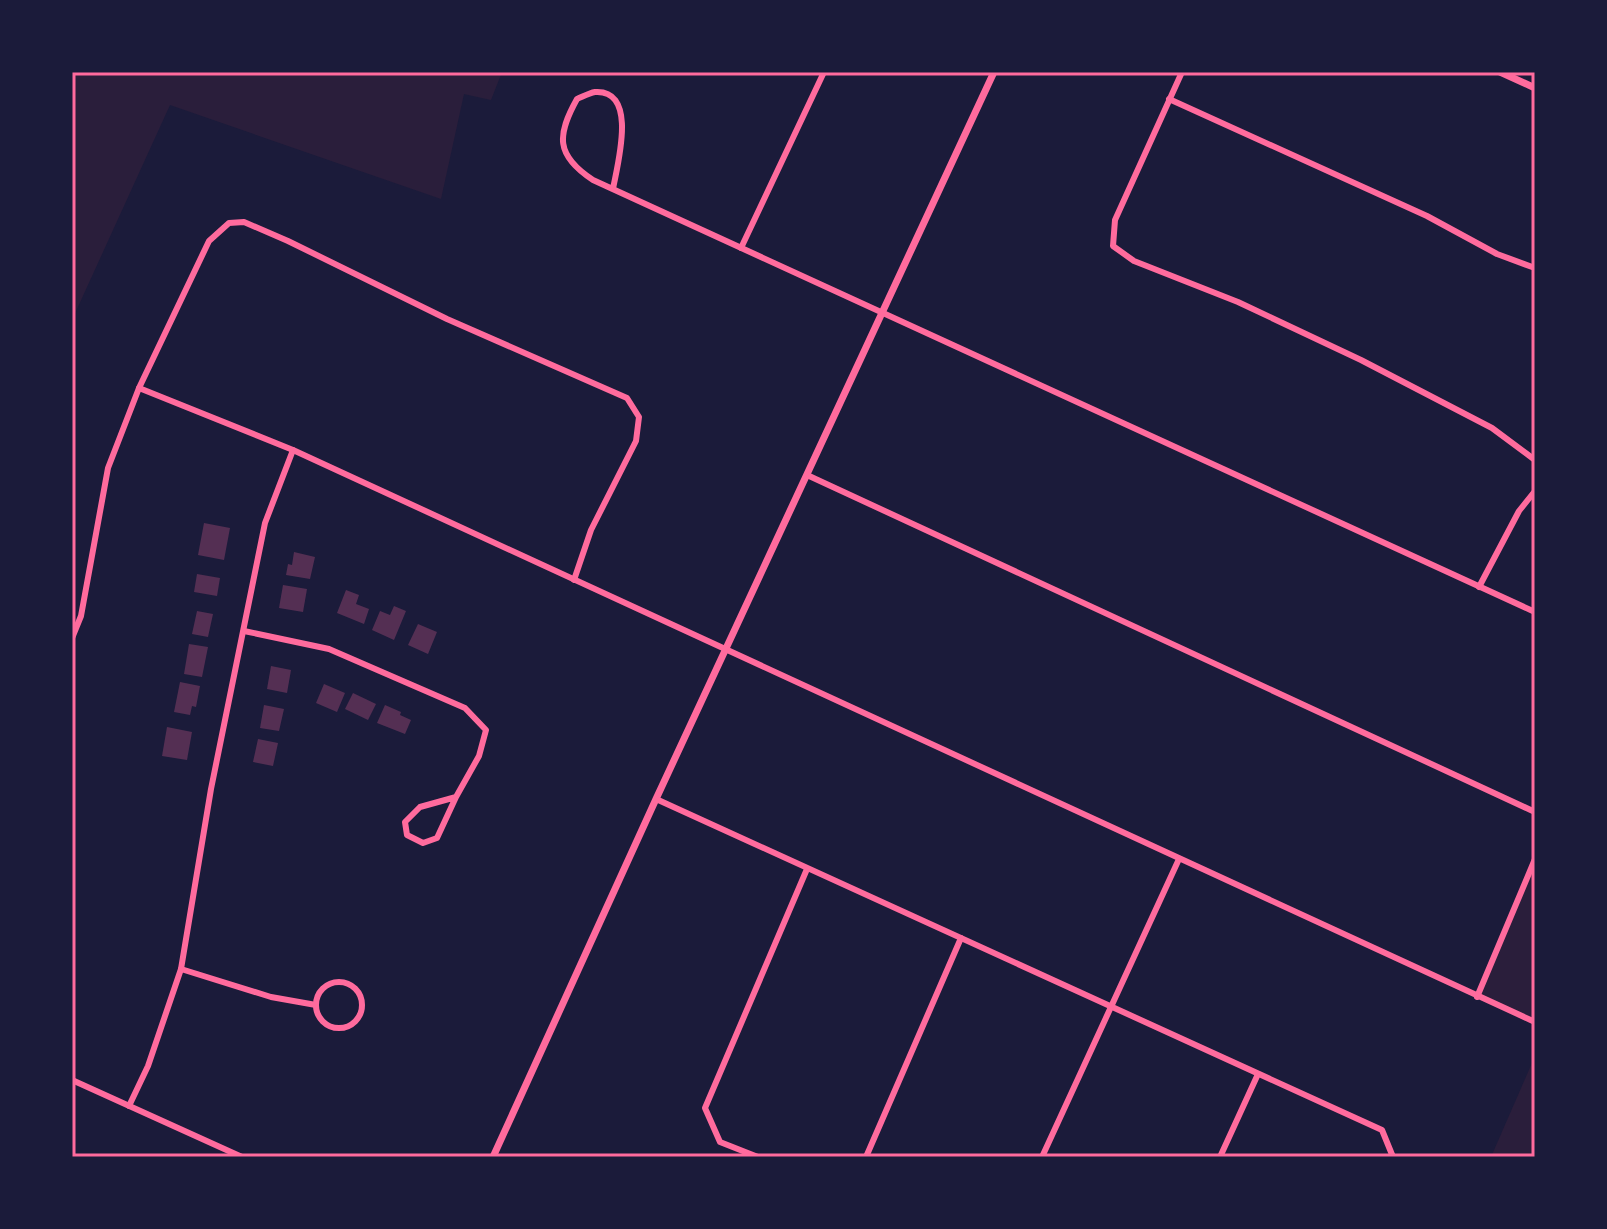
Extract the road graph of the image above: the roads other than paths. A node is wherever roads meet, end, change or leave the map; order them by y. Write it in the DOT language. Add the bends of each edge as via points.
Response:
graph roads {
  1 [pos="824,72"];
  2 [pos="994,72"];
  3 [pos="1182,72"];
  4 [pos="1500,72"];
  5 [pos="1535,88"];
  6 [pos="1169,99"];
  7 [pos="613,189"];
  8 [pos="741,248"];
  9 [pos="1535,268"];
  10 [pos="882,313"];
  11 [pos="139,388"];
  12 [pos="293,450"];
  13 [pos="1535,460"];
  14 [pos="807,475"];
  15 [pos="1535,491"];
  16 [pos="574,580"];
  17 [pos="1479,587"];
  18 [pos="1535,612"];
  19 [pos="244,631"];
  20 [pos="72,638"];
  21 [pos="727,648"];
  22 [pos="456,797"];
  23 [pos="656,799"];
  24 [pos="1535,812"];
  25 [pos="1179,859"];
  26 [pos="1535,859"];
  27 [pos="807,869"];
  28 [pos="961,938"];
  29 [pos="181,969"];
  30 [pos="1477,997"];
  31 [pos="316,1005"];
  32 [pos="1111,1006"];
  33 [pos="1535,1022"];
  34 [pos="1258,1074"];
  35 [pos="72,1080"];
  36 [pos="129,1106"];
  37 [pos="242,1157"];
  38 [pos="493,1157"];
  39 [pos="758,1157"];
  40 [pos="866,1157"];
  41 [pos="1042,1157"];
  42 [pos="1220,1157"];
  43 [pos="1393,1157"];
  1 -- 8 [label="street"];
  2 -- 10 [label="street"];
  3 -- 6 [label="street"];
  4 -- 5 [label="street"];
  6 -- 9 [label="street"];
  6 -- 13 [label="street" via="1115,220 1113,246 1134,261 1361,360 1492,428"];
  7 -- 7 [label="street" via="581,172 561,135 577,99 596,92 610,96 620,109 623,131"];
  7 -- 8 [label="street"];
  8 -- 10 [label="street"];
  10 -- 14 [label="street"];
  10 -- 17 [label="street"];
  11 -- 12 [label="street"];
  11 -- 16 [label="street" via="209,241 229,223 244,222 288,241 627,398 639,417 636,441 591,530"];
  11 -- 20 [label="street" via="108,468 81,616"];
  12 -- 16 [label="street"];
  12 -- 19 [label="street" via="265,523"];
  14 -- 21 [label="street"];
  14 -- 24 [label="street"];
  15 -- 17 [label="street"];
  16 -- 21 [label="street"];
  17 -- 18 [label="street"];
  19 -- 22 [label="street" via="329,649 465,708 486,730 479,756"];
  19 -- 29 [label="street"];
  21 -- 23 [label="street"];
  21 -- 25 [label="street"];
  22 -- 22 [label="street" via="420,807 405,822 407,835 423,843 437,838"];
  23 -- 27 [label="street"];
  23 -- 38 [label="street"];
  25 -- 30 [label="street"];
  25 -- 32 [label="street"];
  26 -- 30 [label="street"];
  27 -- 28 [label="street"];
  27 -- 39 [label="street" via="705,1108 720,1142"];
  28 -- 32 [label="street"];
  28 -- 40 [label="street"];
  29 -- 31 [label="street"];
  29 -- 36 [label="street"];
  30 -- 33 [label="street"];
  31 -- 31 [label="street" via="320,1019 339,1028 352,1024 362,1005 357,990 343,982 327,985"];
  32 -- 34 [label="street"];
  32 -- 41 [label="street"];
  34 -- 42 [label="street"];
  34 -- 43 [label="street" via="1382,1130"];
  35 -- 36 [label="street"];
  36 -- 37 [label="street"];
}
